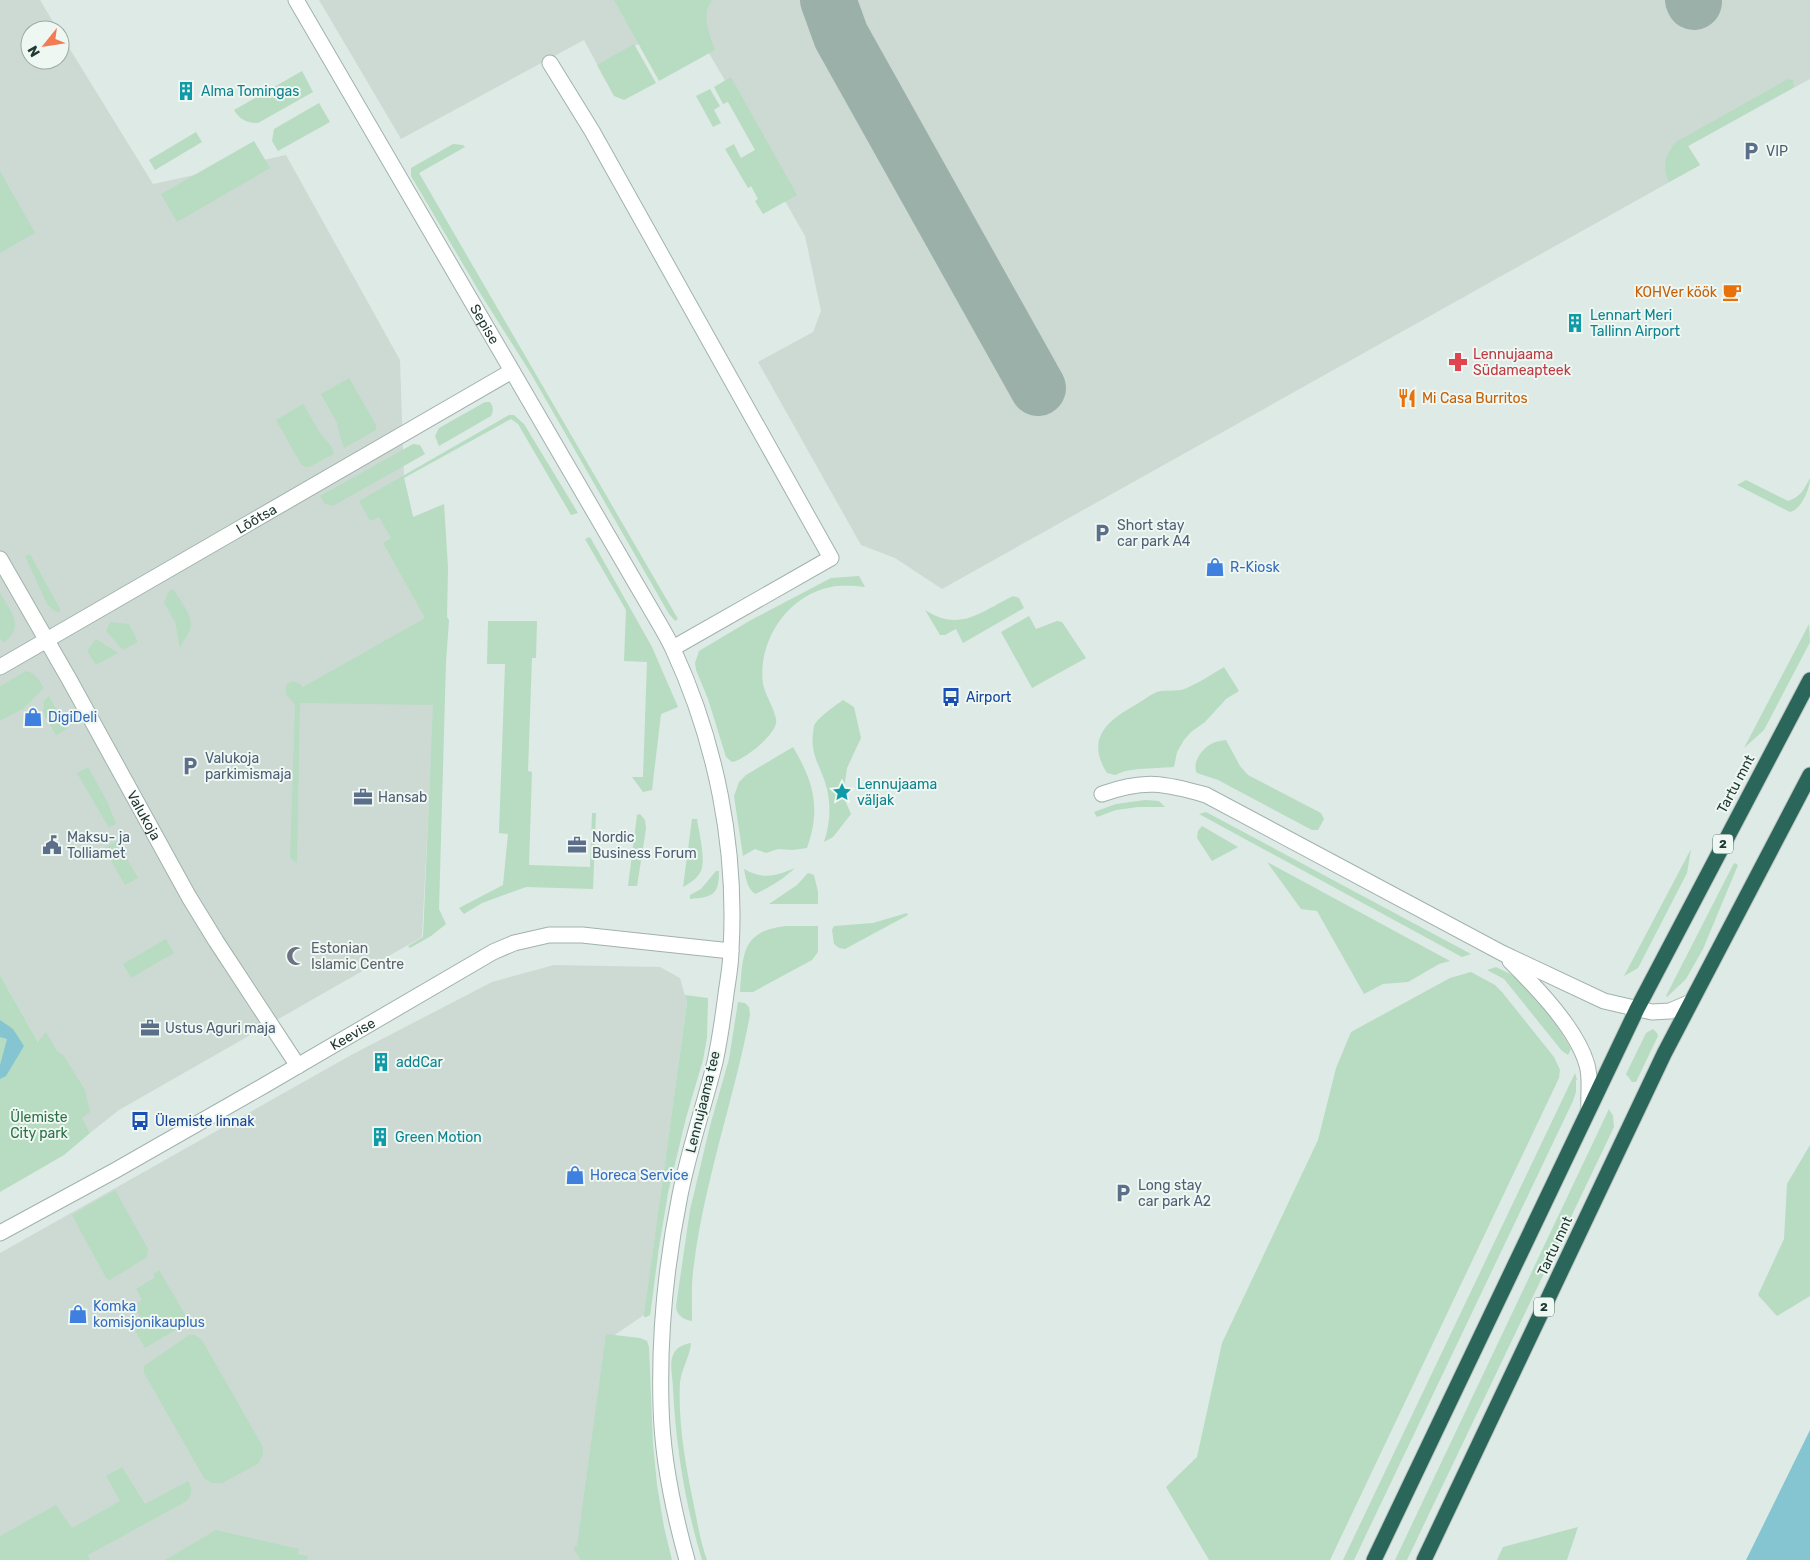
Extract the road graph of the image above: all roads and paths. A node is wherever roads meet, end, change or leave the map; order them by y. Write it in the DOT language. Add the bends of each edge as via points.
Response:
graph roads {
  1 [pos="296,0"];
  2 [pos="550,63"];
  3 [pos="512,371"];
  4 [pos="0,559"];
  5 [pos="46,640"];
  6 [pos="673,648"];
  7 [pos="0,667"];
  8 [pos="1810,680"];
  9 [pos="1810,775"];
  10 [pos="1102,794"];
  11 [pos="731,951"];
  12 [pos="1502,953"];
  13 [pos="1691,1002"];
  14 [pos="1637,1009"];
  15 [pos="298,1066"];
  16 [pos="1589,1108"];
  17 [pos="0,1233"];
  18 [pos="687,1560"];
  19 [pos="1374,1560"];
  20 [pos="1424,1560"];
  1 -- 3 [label="street, Sepise"];
  2 -- 6 [label="street" via="592,131 831,558"];
  3 -- 5 [label="street, Lõõtsa"];
  3 -- 6 [label="street, Sepise"];
  4 -- 5 [label="street, Valukoja"];
  5 -- 7 [label="street, Lõõtsa"];
  5 -- 15 [label="street, Valukoja" via="189,897"];
  6 -- 11 [label="street, Lennujaama tee" via="707,740 723,804 731,872"];
  8 -- 14 [label="highway, Tartu mnt / 2"];
  9 -- 13 [label="highway, Tartu mnt / 2"];
  10 -- 12 [label="street" via="1128,786 1155,784 1206,795"];
  11 -- 15 [label="street, Keevise" via="582,935 549,935 514,943 493,952"];
  11 -- 18 [label="street, Lennujaama tee" via="715,1061 680,1194 668,1263 662,1331 661,1407 667,1469"];
  12 -- 14 [label="street" via="1604,1001"];
  12 -- 16 [label="street" via="1537,988 1580,1048 1588,1067"];
  13 -- 14 [label="street" via="1670,1011"];
  13 -- 20 [label="highway, Tartu mnt / 2"];
  14 -- 16 [label="highway, Tartu mnt / 2"];
  15 -- 17 [label="street, Keevise"];
  16 -- 19 [label="highway, Tartu mnt / 2"];
}
